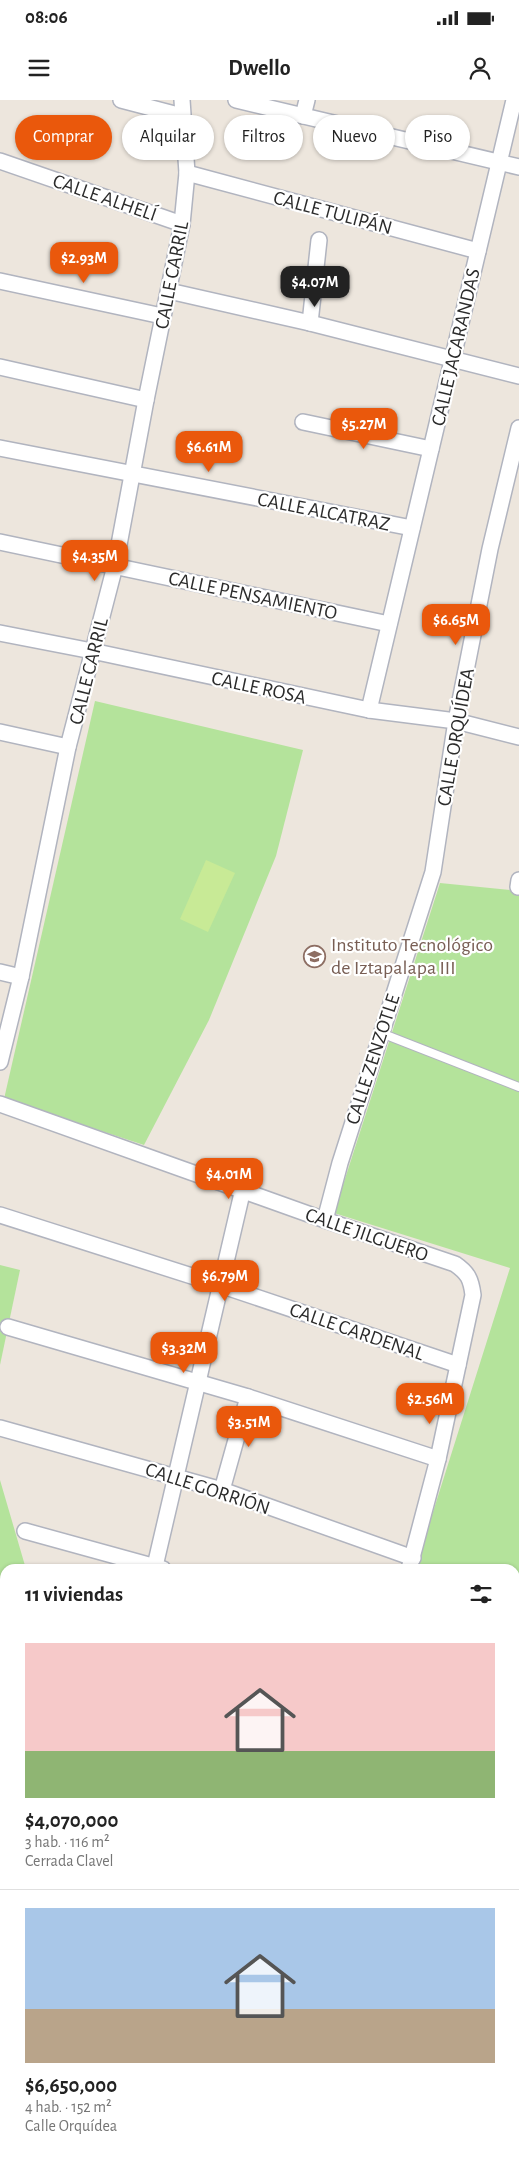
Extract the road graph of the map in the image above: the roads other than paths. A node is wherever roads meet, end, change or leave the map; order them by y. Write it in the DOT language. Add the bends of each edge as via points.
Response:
graph roads {
  1 [pos="121,100"];
  2 [pos="182,100"];
  3 [pos="236,100"];
  4 [pos="307,100"];
  5 [pos="514,100"];
  6 [pos="178,115"];
  7 [pos="182,115"];
  8 [pos="299,115"];
  9 [pos="303,116"];
  10 [pos="186,160"];
  11 [pos="0,161"];
  12 [pos="499,162"];
  13 [pos="519,167"];
  14 [pos="187,173"];
  15 [pos="182,224"];
  16 [pos="319,240"];
  17 [pos="478,251"];
  18 [pos="0,281"];
  19 [pos="169,291"];
  20 [pos="162,316"];
  21 [pos="310,323"];
  22 [pos="453,358"];
  23 [pos="0,367"];
  24 [pos="519,376"];
  25 [pos="146,400"];
  26 [pos="303,422"];
  27 [pos="519,428"];
  28 [pos="0,448"];
  29 [pos="431,449"];
  30 [pos="132,473"];
  31 [pos="412,528"];
  32 [pos="0,542"];
  33 [pos="115,566"];
  34 [pos="389,624"];
  35 [pos="0,633"];
  36 [pos="92,651"];
  37 [pos="369,710"];
  38 [pos="456,721"];
  39 [pos="0,732"];
  40 [pos="519,737"];
  41 [pos="68,747"];
  42 [pos="434,872"];
  43 [pos="0,972"];
  44 [pos="21,977"];
  45 [pos="381,1033"];
  46 [pos="0,1062"];
  47 [pos="519,1087"];
  48 [pos="0,1104"];
  49 [pos="243,1189"];
  50 [pos="0,1215"];
  51 [pos="324,1220"];
  52 [pos="220,1285"];
  53 [pos="8,1327"];
  54 [pos="458,1365"];
  55 [pos="198,1382"];
  56 [pos="248,1397"];
  57 [pos="0,1428"];
  58 [pos="438,1460"];
  59 [pos="174,1476"];
  60 [pos="222,1490"];
  61 [pos="25,1531"];
  62 [pos="411,1563"];
  63 [pos="148,1564"];
  64 [pos="159,1564"];
  1 -- 6 [label="street"];
  2 -- 7 [label="street, CALLE CARRIL"];
  3 -- 8 [label="street"];
  4 -- 9 [label="street"];
  5 -- 12 [label="street, CALLE JACARANDAS"];
  9 -- 12 [label="street"];
  10 -- 14 [label="street, CALLE CARRIL"];
  11 -- 15 [label="street, CALLE ALHELÍ"];
  12 -- 13 [label="street"];
  12 -- 17 [label="street, CALLE JACARANDAS"];
  14 -- 15 [label="street, CALLE CARRIL"];
  14 -- 17 [label="street, CALLE TULIPÁN"];
  15 -- 19 [label="street, CALLE CARRIL"];
  16 -- 21 [label="street"];
  17 -- 22 [label="street, CALLE JACARANDAS"];
  18 -- 20 [label="street"];
  19 -- 20 [label="street, CALLE CARRIL"];
  19 -- 21 [label="street"];
  20 -- 25 [label="street, CALLE CARRIL"];
  21 -- 22 [label="street"];
  22 -- 24 [label="street"];
  22 -- 29 [label="street, CALLE JACARANDAS"];
  23 -- 25 [label="street"];
  25 -- 30 [label="street, CALLE CARRIL"];
  26 -- 29 [label="street"];
  27 -- 38 [label="street, CALLE ORQUÍDEA" via="490,549"];
  28 -- 30 [label="street, CALLE ALCATRAZ"];
  29 -- 31 [label="street, CALLE JACARANDAS"];
  30 -- 31 [label="street, CALLE ALCATRAZ"];
  30 -- 33 [label="street, CALLE CARRIL"];
  31 -- 34 [label="street, CALLE JACARANDAS"];
  32 -- 33 [label="street, CALLE PENSAMIENTO"];
  33 -- 34 [label="street, CALLE PENSAMIENTO"];
  33 -- 36 [label="street, CALLE CARRIL"];
  34 -- 37 [label="street, CALLE JACARANDAS"];
  35 -- 36 [label="street, CALLE ROSA"];
  36 -- 37 [label="street, CALLE ROSA"];
  36 -- 41 [label="street, CALLE CARRIL"];
  37 -- 38 [label="street, CALLE ROSA"];
  38 -- 40 [label="street, CALLE ROSA"];
  38 -- 42 [label="street, CALLE ORQUÍDEA"];
  39 -- 41 [label="street"];
  41 -- 44 [label="street, CALLE CARRIL"];
  42 -- 45 [label="street, CALLE ZENZOTLE"];
  43 -- 44 [label="street"];
  44 -- 46 [label="street, CALLE CARRIL"];
  45 -- 47 [label="lane"];
  45 -- 51 [label="street, CALLE ZENZOTLE"];
  48 -- 49 [label="street, CALLE JILGUERO"];
  49 -- 51 [label="street, CALLE JILGUERO"];
  49 -- 52 [label="street"];
  50 -- 52 [label="street, CALLE CARDENAL"];
  51 -- 54 [label="street, CALLE JILGUERO" via="455,1264 467,1272 473,1295"];
  52 -- 54 [label="street, CALLE CARDENAL"];
  52 -- 55 [label="street"];
  53 -- 55 [label="street"];
  54 -- 58 [label="street"];
  55 -- 56 [label="street"];
  55 -- 59 [label="street"];
  56 -- 58 [label="street"];
  56 -- 60 [label="street"];
  57 -- 59 [label="street, CALLE GORRIÓN"];
  58 -- 62 [label="street"];
  59 -- 60 [label="street, CALLE GORRIÓN"];
  59 -- 64 [label="street"];
  60 -- 62 [label="street, CALLE GORRIÓN"];
  61 -- 63 [label="street"];
}
